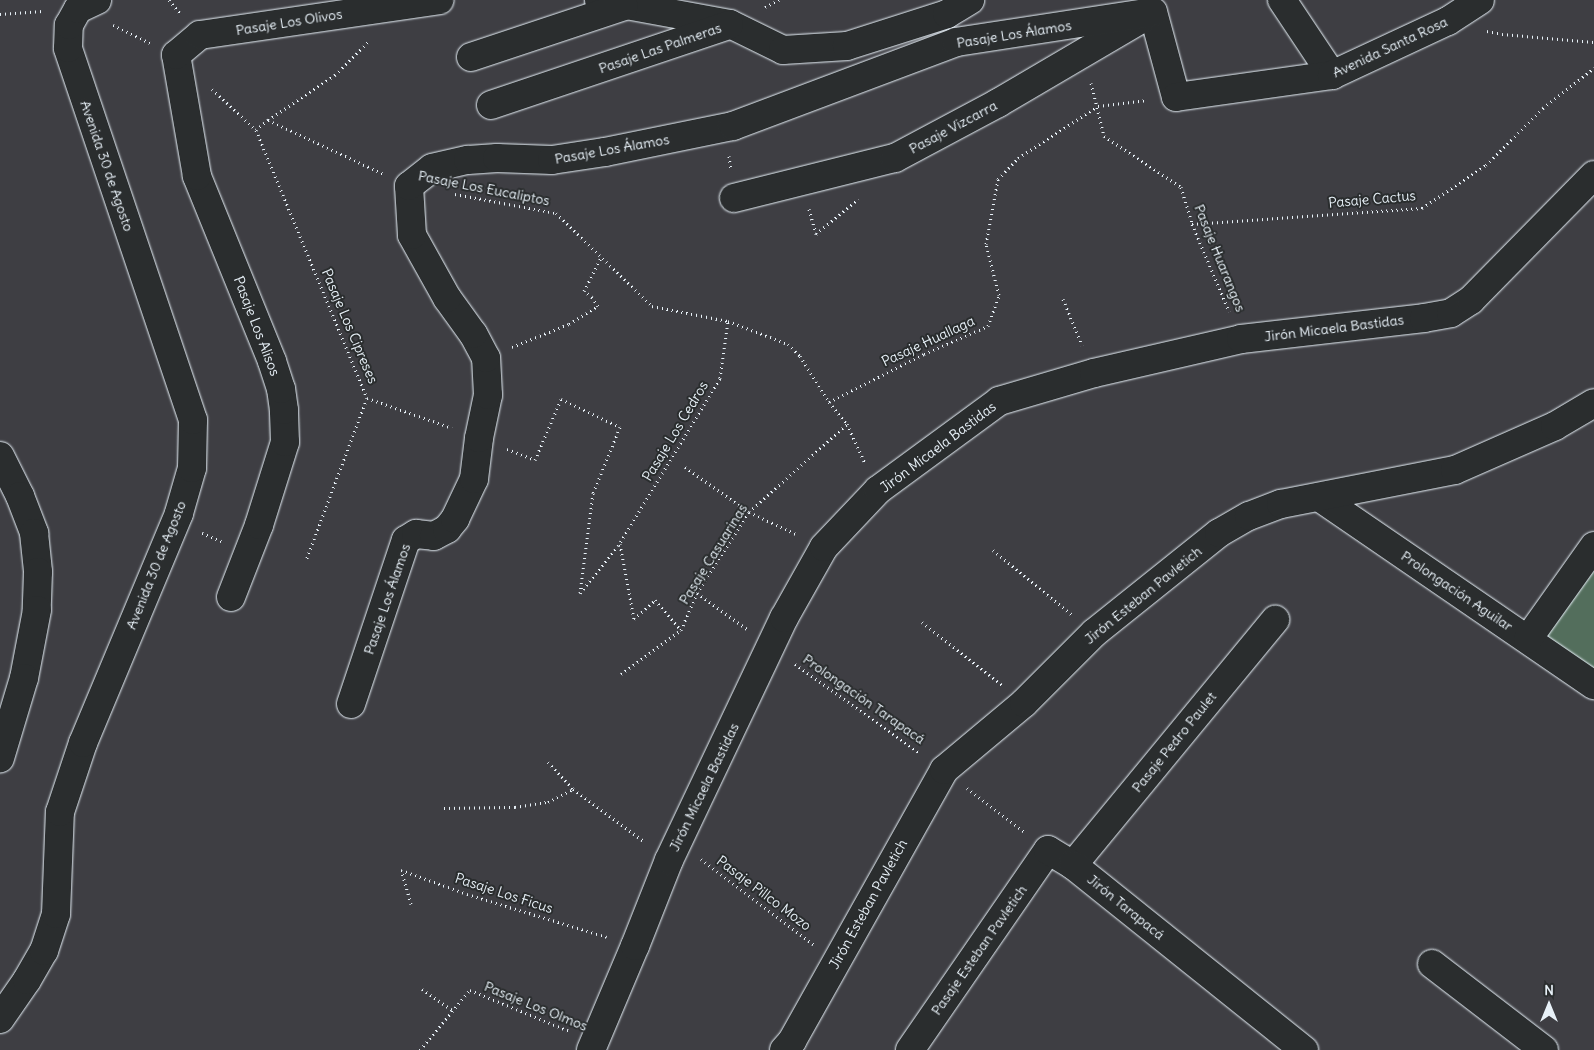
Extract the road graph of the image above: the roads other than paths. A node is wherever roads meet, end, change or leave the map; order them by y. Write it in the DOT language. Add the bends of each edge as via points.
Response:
graph roads {
  1 [pos="439,0"];
  2 [pos="970,0"];
  3 [pos="1282,0"];
  4 [pos="1480,0"];
  5 [pos="612,3"];
  6 [pos="88,4"];
  7 [pos="1153,12"];
  8 [pos="730,24"];
  9 [pos="176,55"];
  10 [pos="471,57"];
  11 [pos="1332,75"];
  12 [pos="491,105"];
  13 [pos="1594,175"];
  14 [pos="734,198"];
  15 [pos="1594,402"];
  16 [pos="0,456"];
  17 [pos="1319,497"];
  18 [pos="10,498"];
  19 [pos="1594,546"];
  20 [pos="231,597"];
  21 [pos="1275,620"];
  22 [pos="1528,639"];
  23 [pos="1594,685"];
  24 [pos="351,704"];
  25 [pos="0,758"];
  26 [pos="1048,850"];
  27 [pos="1073,865"];
  28 [pos="1432,964"];
  29 [pos="0,1019"];
  30 [pos="593,1046"];
  31 [pos="784,1050"];
  32 [pos="910,1050"];
  33 [pos="1304,1050"];
  34 [pos="1544,1050"];
  1 -- 9 [label="street, Pasaje Los Olivos" via="200,35"];
  2 -- 8 [label="street, Pasaje Las Palmeras" via="947,14 847,46 783,50"];
  3 -- 11 [label="street"];
  4 -- 11 [label="street, Avenida Santa Rosa" via="1448,21"];
  5 -- 8 [label="street"];
  5 -- 10 [label="street"];
  6 -- 29 [label="street, Avenida 30 de Agosto" via="69,25 68,48 193,420 192,468 175,523 83,743 60,812 56,914 44,951"];
  7 -- 11 [label="street, Avenida Santa Rosa" via="1176,97"];
  7 -- 14 [label="street, Pasaje Vizcarra" via="998,103 895,158"];
  7 -- 24 [label="street, Pasaje Los Álamos" via="956,42 733,126 552,160 468,160 432,168 409,186 412,235 486,358 488,395 474,479 447,529 434,536 416,534 406,540"];
  8 -- 12 [label="street, Pasaje Las Palmeras"];
  9 -- 20 [label="street, Pasaje Los Alisos" via="197,176 272,361 284,410 285,442 259,525"];
  13 -- 30 [label="street, Jirón Micaela Bastidas" via="1471,300 1451,312 1424,318 1241,339 1094,373 999,401 878,490 824,547 784,618 674,851"];
  15 -- 17 [label="street, Jirón Esteban Pavletich" via="1555,426 1455,470"];
  16 -- 18 [label="street"];
  17 -- 22 [label="street, Prolongación Aguilar"];
  17 -- 31 [label="street, Jirón Esteban Pavletich" via="1281,504 1219,534 1094,633 1024,703 944,770"];
  18 -- 25 [label="street" via="34,533 37,610 24,678"];
  19 -- 22 [label="street"];
  21 -- 27 [label="street, Pasaje Pedro Paulet"];
  22 -- 23 [label="street, Prolongación Aguilar"];
  26 -- 27 [label="street, Jirón Tarapacá"];
  26 -- 32 [label="street, Pasaje Esteban Pavletich"];
  27 -- 33 [label="street, Jirón Tarapacá"];
  28 -- 34 [label="street"];
}
